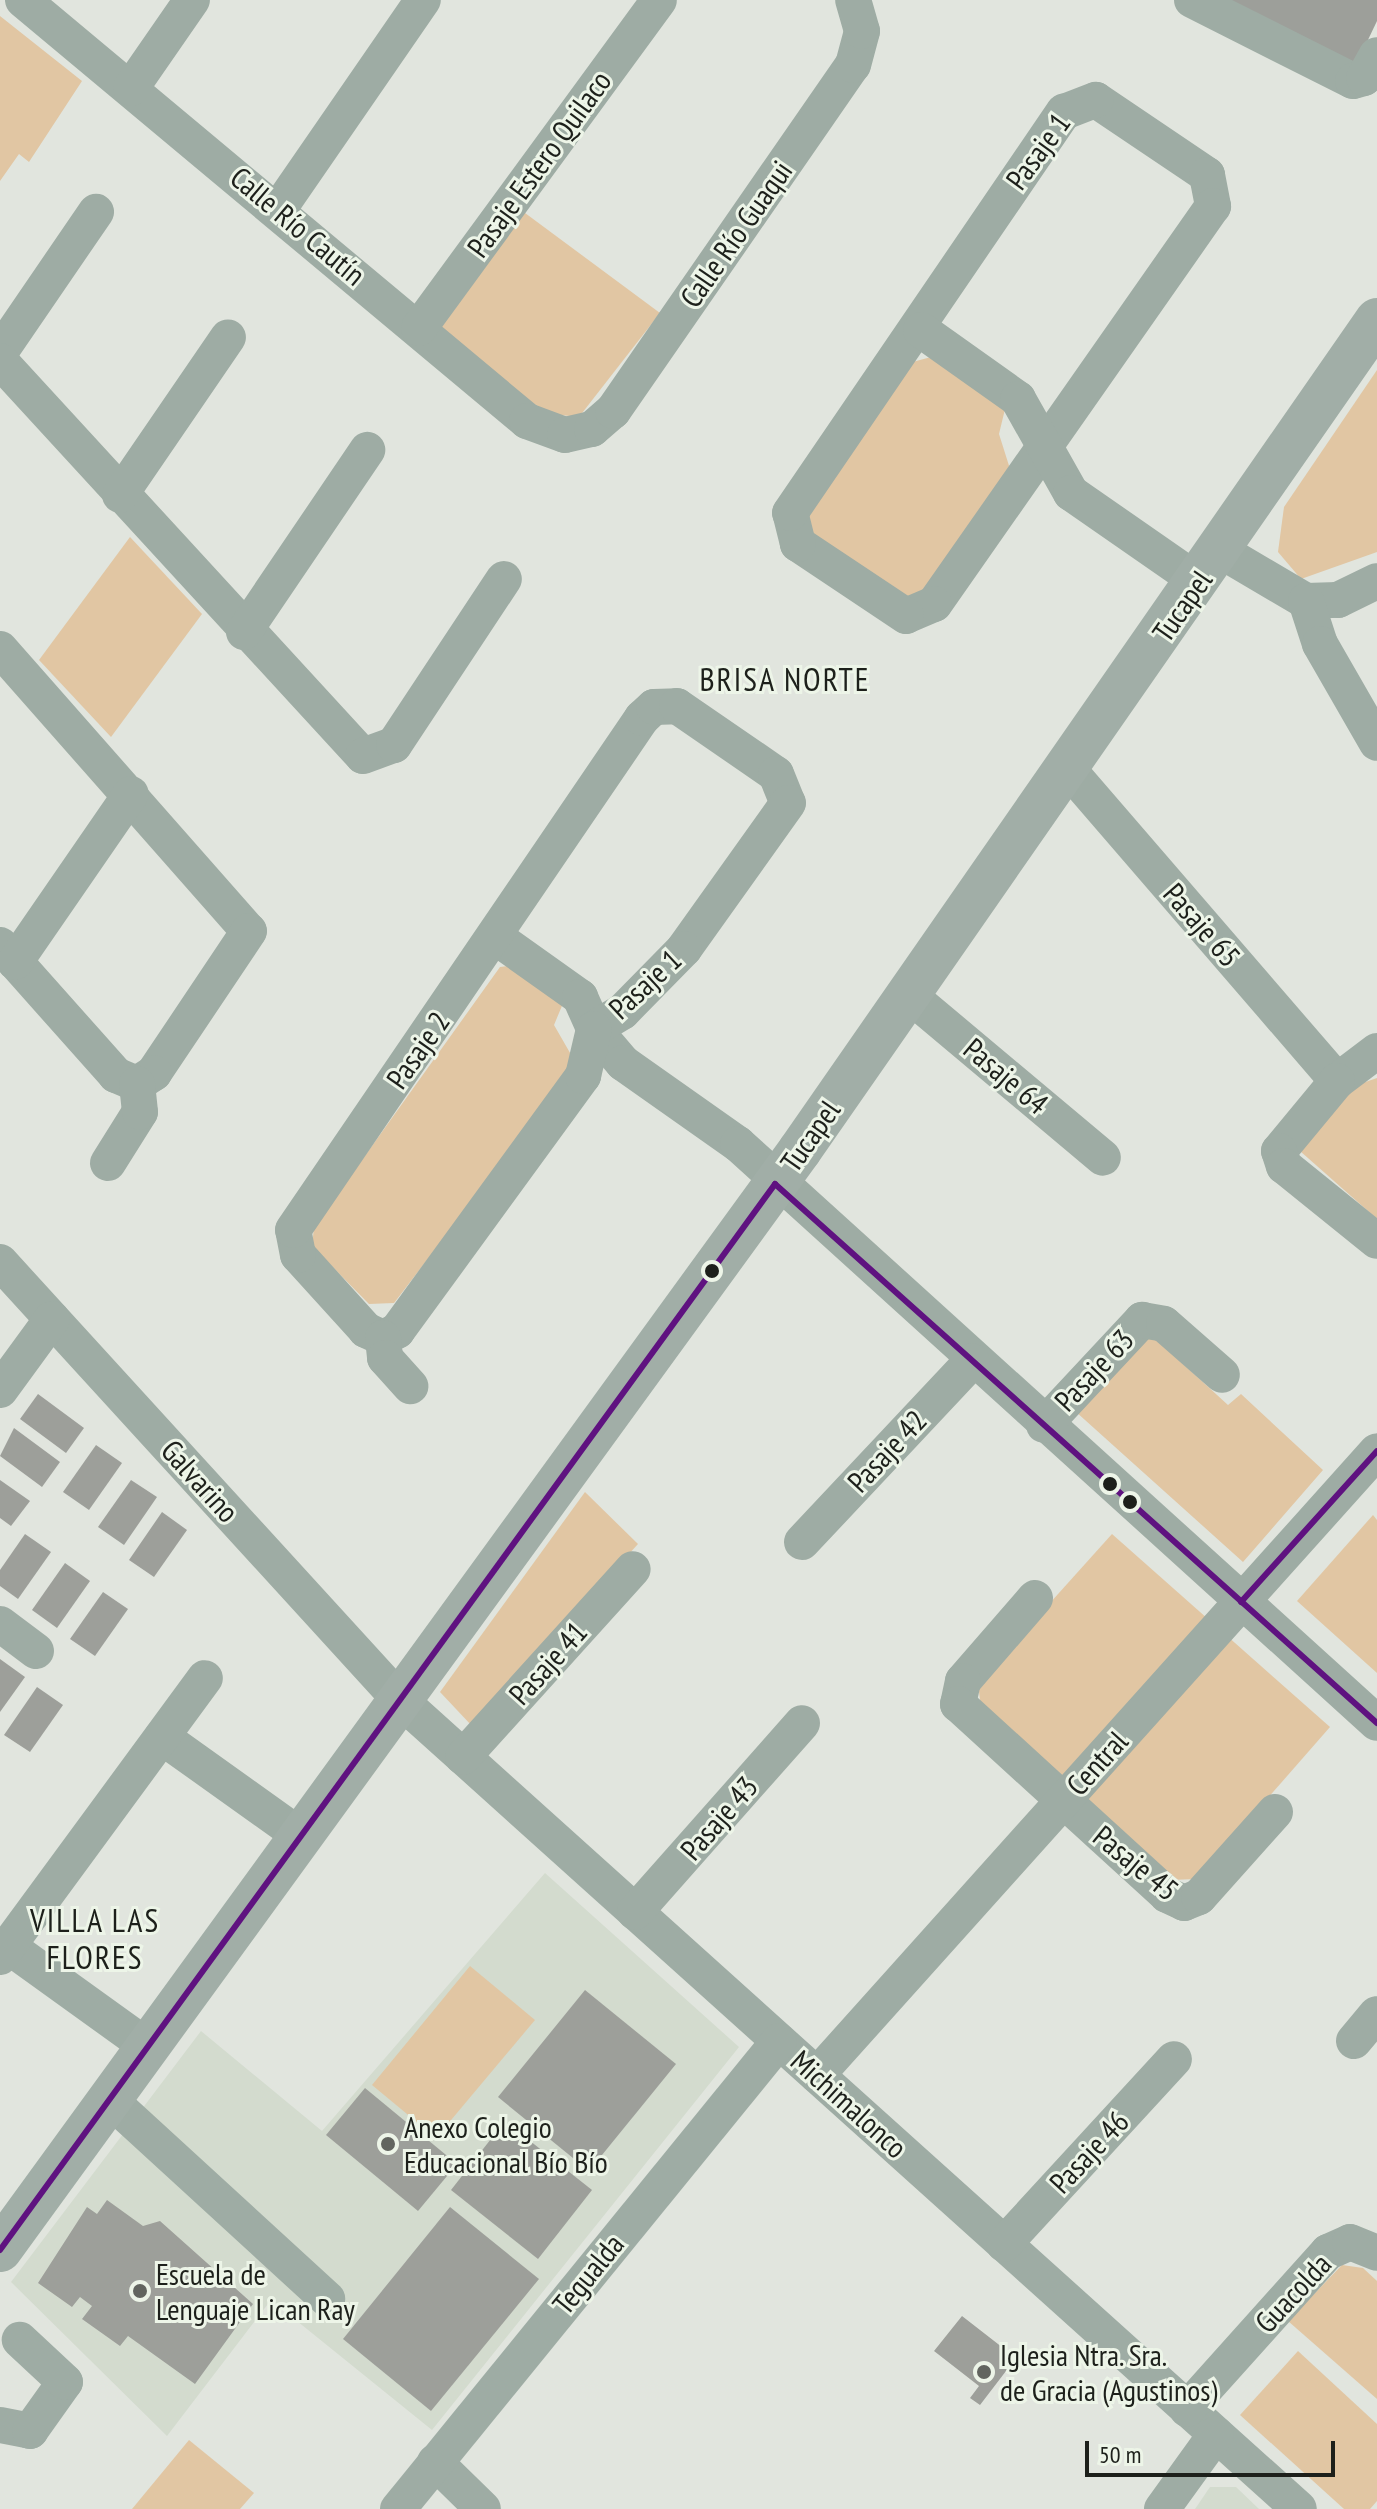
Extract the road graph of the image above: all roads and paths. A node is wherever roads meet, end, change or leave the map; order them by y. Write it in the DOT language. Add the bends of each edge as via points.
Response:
graph roads {
  1 [pos="23,0"];
  2 [pos="192,0"];
  3 [pos="423,0"];
  4 [pos="659,0"];
  5 [pos="1192,0"];
  6 [pos="856,7"];
  7 [pos="1377,55"];
  8 [pos="131,88"];
  9 [pos="278,210"];
  10 [pos="96,212"];
  11 [pos="1377,320"];
  12 [pos="419,328"];
  13 [pos="921,330"];
  14 [pos="228,337"];
  15 [pos="0,352"];
  16 [pos="0,361"];
  17 [pos="579,435"];
  18 [pos="1045,448"];
  19 [pos="367,450"];
  20 [pos="120,495"];
  21 [pos="1210,566"];
  22 [pos="504,579"];
  23 [pos="1377,581"];
  24 [pos="1306,601"];
  25 [pos="244,632"];
  26 [pos="4,663"];
  27 [pos="662,704"];
  28 [pos="1377,743"];
  29 [pos="1068,769"];
  30 [pos="131,794"];
  31 [pos="497,938"];
  32 [pos="8,954"];
  33 [pos="909,995"];
  34 [pos="594,1029"];
  35 [pos="1377,1051"];
  36 [pos="1337,1081"];
  37 [pos="137,1084"];
  38 [pos="1103,1158"];
  39 [pos="108,1163"];
  40 [pos="775,1184"];
  41 [pos="1377,1241"];
  42 [pos="0,1262"];
  43 [pos="52,1319"];
  44 [pos="383,1338"];
  45 [pos="972,1361"];
  46 [pos="1222,1375"];
  47 [pos="410,1386"];
  48 [pos="0,1390"];
  49 [pos="1044,1425"];
  50 [pos="1371,1471"];
  51 [pos="802,1542"];
  52 [pos="633,1569"];
  53 [pos="1035,1598"];
  54 [pos="1241,1602"];
  55 [pos="0,1624"];
  56 [pos="36,1651"];
  57 [pos="205,1678"];
  58 [pos="400,1700"];
  59 [pos="802,1723"];
  60 [pos="1377,1723"];
  61 [pos="162,1737"];
  62 [pos="463,1757"];
  63 [pos="1063,1802"];
  64 [pos="1275,1812"];
  65 [pos="301,1836"];
  66 [pos="635,1912"];
  67 [pos="4,1952"];
  68 [pos="1377,2014"];
  69 [pos="779,2041"];
  70 [pos="1354,2041"];
  71 [pos="148,2047"];
  72 [pos="1174,2059"];
  73 [pos="817,2075"];
  74 [pos="109,2099"];
  75 [pos="1004,2244"];
  76 [pos="0,2250"];
  77 [pos="1377,2253"];
  78 [pos="327,2299"];
  79 [pos="20,2340"];
  80 [pos="1187,2409"];
  81 [pos="0,2425"];
  82 [pos="1216,2434"];
  83 [pos="435,2462"];
  84 [pos="398,2509"];
  85 [pos="483,2509"];
  86 [pos="1162,2509"];
  87 [pos="1299,2509"];
  1 -- 8 [label="street, Calle Río Cautín"];
  2 -- 8 [label="street"];
  3 -- 9 [label="street"];
  4 -- 12 [label="street, Pasaje Estero Quilaco"];
  5 -- 7 [label="street" via="1353,81 1364,78"];
  6 -- 17 [label="street, Calle Río Guaqui" via="853,65 613,411"];
  8 -- 9 [label="street, Calle Río Cautín"];
  9 -- 12 [label="street, Calle Río Cautín"];
  10 -- 15 [label="street"];
  11 -- 21 [label="main road, Tucapel"];
  12 -- 17 [label="street, Calle Río Cautín" via="539,429"];
  13 -- 18 [label="street" via="1018,399"];
  13 -- 18 [label="street, Pasaje 1" via="795,504 789,523 798,544 896,612 917,616 934,604"];
  13 -- 18 [label="street, Pasaje 1" via="955,268 1077,102 1106,105 1207,175 1213,206"];
  14 -- 20 [label="street"];
  16 -- 20 [label="street"];
  18 -- 21 [label="street" via="1071,493"];
  19 -- 25 [label="street"];
  20 -- 25 [label="street"];
  21 -- 24 [label="street"];
  21 -- 29 [label="main road, Tucapel"];
  22 -- 25 [label="street" via="394,745 372,756 348,746"];
  23 -- 24 [label="street" via="1338,600"];
  24 -- 28 [label="street" via="1320,644"];
  26 -- 30 [label="street"];
  27 -- 31 [label="street, Pasaje 2" via="642,718"];
  27 -- 34 [label="street, Pasaje 1" via="684,709 776,774 788,803 684,949 622,1012"];
  29 -- 33 [label="main road, Tucapel"];
  29 -- 36 [label="street, Pasaje 65"];
  30 -- 32 [label="street"];
  30 -- 37 [label="street" via="249,931 154,1073"];
  31 -- 34 [label="street" via="580,997"];
  31 -- 44 [label="street, Pasaje 2" via="293,1230 298,1255 366,1330"];
  32 -- 37 [label="street" via="116,1075"];
  33 -- 38 [label="street, Pasaje 64"];
  33 -- 40 [label="main road, Tucapel"];
  34 -- 40 [label="street" via="623,1063 738,1144"];
  34 -- 44 [label="street, Pasaje 1" via="583,1076 397,1331"];
  35 -- 36 [label="street"];
  36 -- 41 [label="street" via="1282,1142 1280,1160"];
  37 -- 39 [label="street" via="140,1112"];
  40 -- 45 [label="street"];
  40 -- 58 [label="main road, Tucapel"];
  42 -- 43 [label="street, Galvarino"];
  43 -- 48 [label="street"];
  43 -- 58 [label="street, Galvarino"];
  44 -- 47 [label="street, Pasaje 2" via="385,1358"];
  45 -- 49 [label="street"];
  45 -- 51 [label="street, Pasaje 42"];
  46 -- 49 [label="street, Pasaje 63" via="1164,1324 1142,1320"];
  49 -- 54 [label="street"];
  50 -- 54 [label="street, Central"];
  52 -- 62 [label="street, Pasaje 41"];
  53 -- 63 [label="street" via="963,1681 957,1698 962,1710"];
  54 -- 60 [label="street"];
  54 -- 63 [label="street, Central"];
  55 -- 56 [label="street"];
  57 -- 61 [label="street"];
  58 -- 62 [label="street, Michimalonco"];
  58 -- 65 [label="main road, Tucapel"];
  59 -- 66 [label="street, Pasaje 43"];
  61 -- 65 [label="street"];
  61 -- 67 [label="street"];
  62 -- 66 [label="street, Michimalonco"];
  63 -- 64 [label="street, Pasaje 45" via="1184,1903 1199,1897"];
  63 -- 73 [label="street, Central"];
  65 -- 71 [label="main road, Tucapel"];
  66 -- 69 [label="street, Michimalonco"];
  67 -- 71 [label="street"];
  68 -- 70 [label="street"];
  69 -- 73 [label="street, Michimalonco"];
  69 -- 83 [label="street, Tegualda"];
  71 -- 74 [label="main road, Tucapel"];
  72 -- 75 [label="street, Pasaje 46"];
  73 -- 75 [label="street, Michimalonco"];
  74 -- 76 [label="main road, Tucapel"];
  74 -- 78 [label="street"];
  75 -- 80 [label="street, Michimalonco"];
  77 -- 80 [label="street, Guacolda" via="1350,2242 1328,2252"];
  79 -- 81 [label="street" via="65,2382 30,2431"];
  80 -- 82 [label="street, Michimalonco"];
  82 -- 86 [label="street"];
  82 -- 87 [label="street, Michimalonco"];
  83 -- 84 [label="street, Tegualda"];
  83 -- 85 [label="street"];
}
